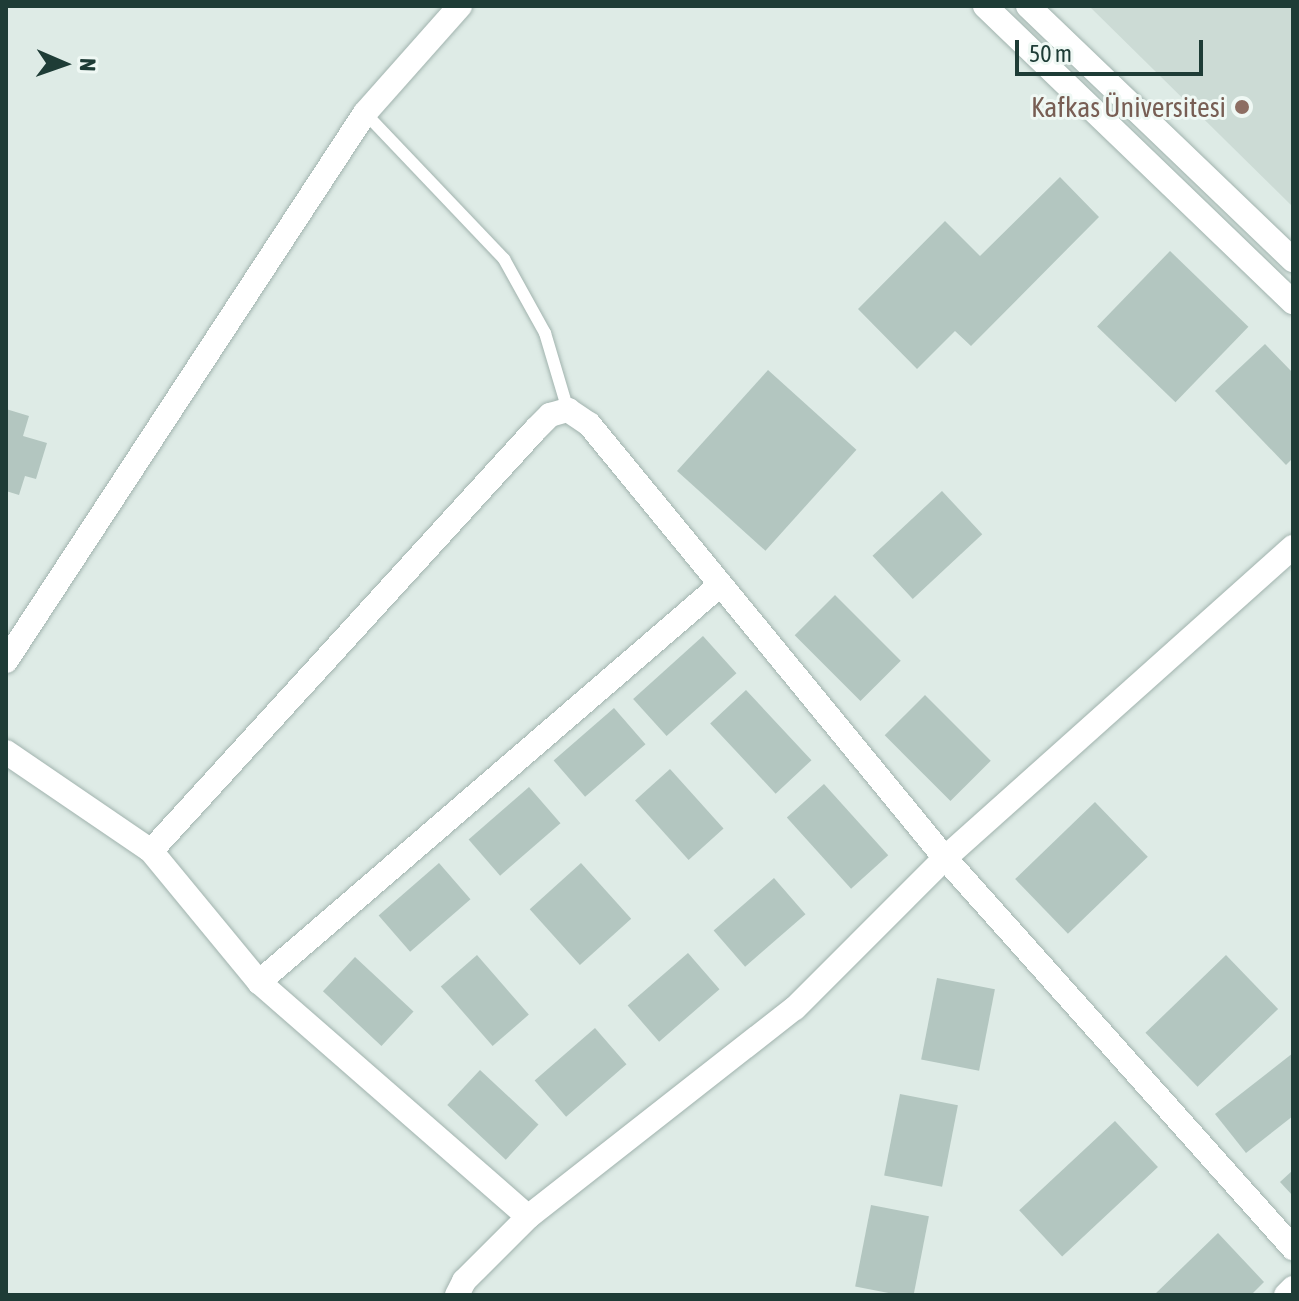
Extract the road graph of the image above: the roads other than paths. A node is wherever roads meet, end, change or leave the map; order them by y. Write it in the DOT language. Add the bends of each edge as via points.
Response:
graph roads {
  1 [pos="460,6"];
  2 [pos="985,6"];
  3 [pos="1028,6"];
  4 [pos="365,113"];
  5 [pos="1293,260"];
  6 [pos="1293,302"];
  7 [pos="568,410"];
  8 [pos="1293,547"];
  9 [pos="720,585"];
  10 [pos="6,661"];
  11 [pos="6,752"];
  12 [pos="151,851"];
  13 [pos="945,858"];
  14 [pos="259,982"];
  15 [pos="528,1217"];
  16 [pos="1293,1248"];
  17 [pos="1293,1288"];
  18 [pos="457,1295"];
  19 [pos="1286,1295"];
  1 -- 4 [label="street"];
  2 -- 6 [label="street"];
  3 -- 5 [label="street"];
  4 -- 7 [label="lane" via="486,237 520,282 555,358"];
  4 -- 10 [label="street"];
  7 -- 9 [label="street" via="589,424"];
  7 -- 12 [label="street" via="550,415 536,429"];
  8 -- 13 [label="street"];
  9 -- 13 [label="street"];
  9 -- 14 [label="street"];
  11 -- 12 [label="street"];
  12 -- 14 [label="street"];
  13 -- 15 [label="street" via="795,1008"];
  13 -- 16 [label="street"];
  14 -- 15 [label="street"];
  15 -- 18 [label="street" via="464,1281"];
  17 -- 19 [label="street"];
}
